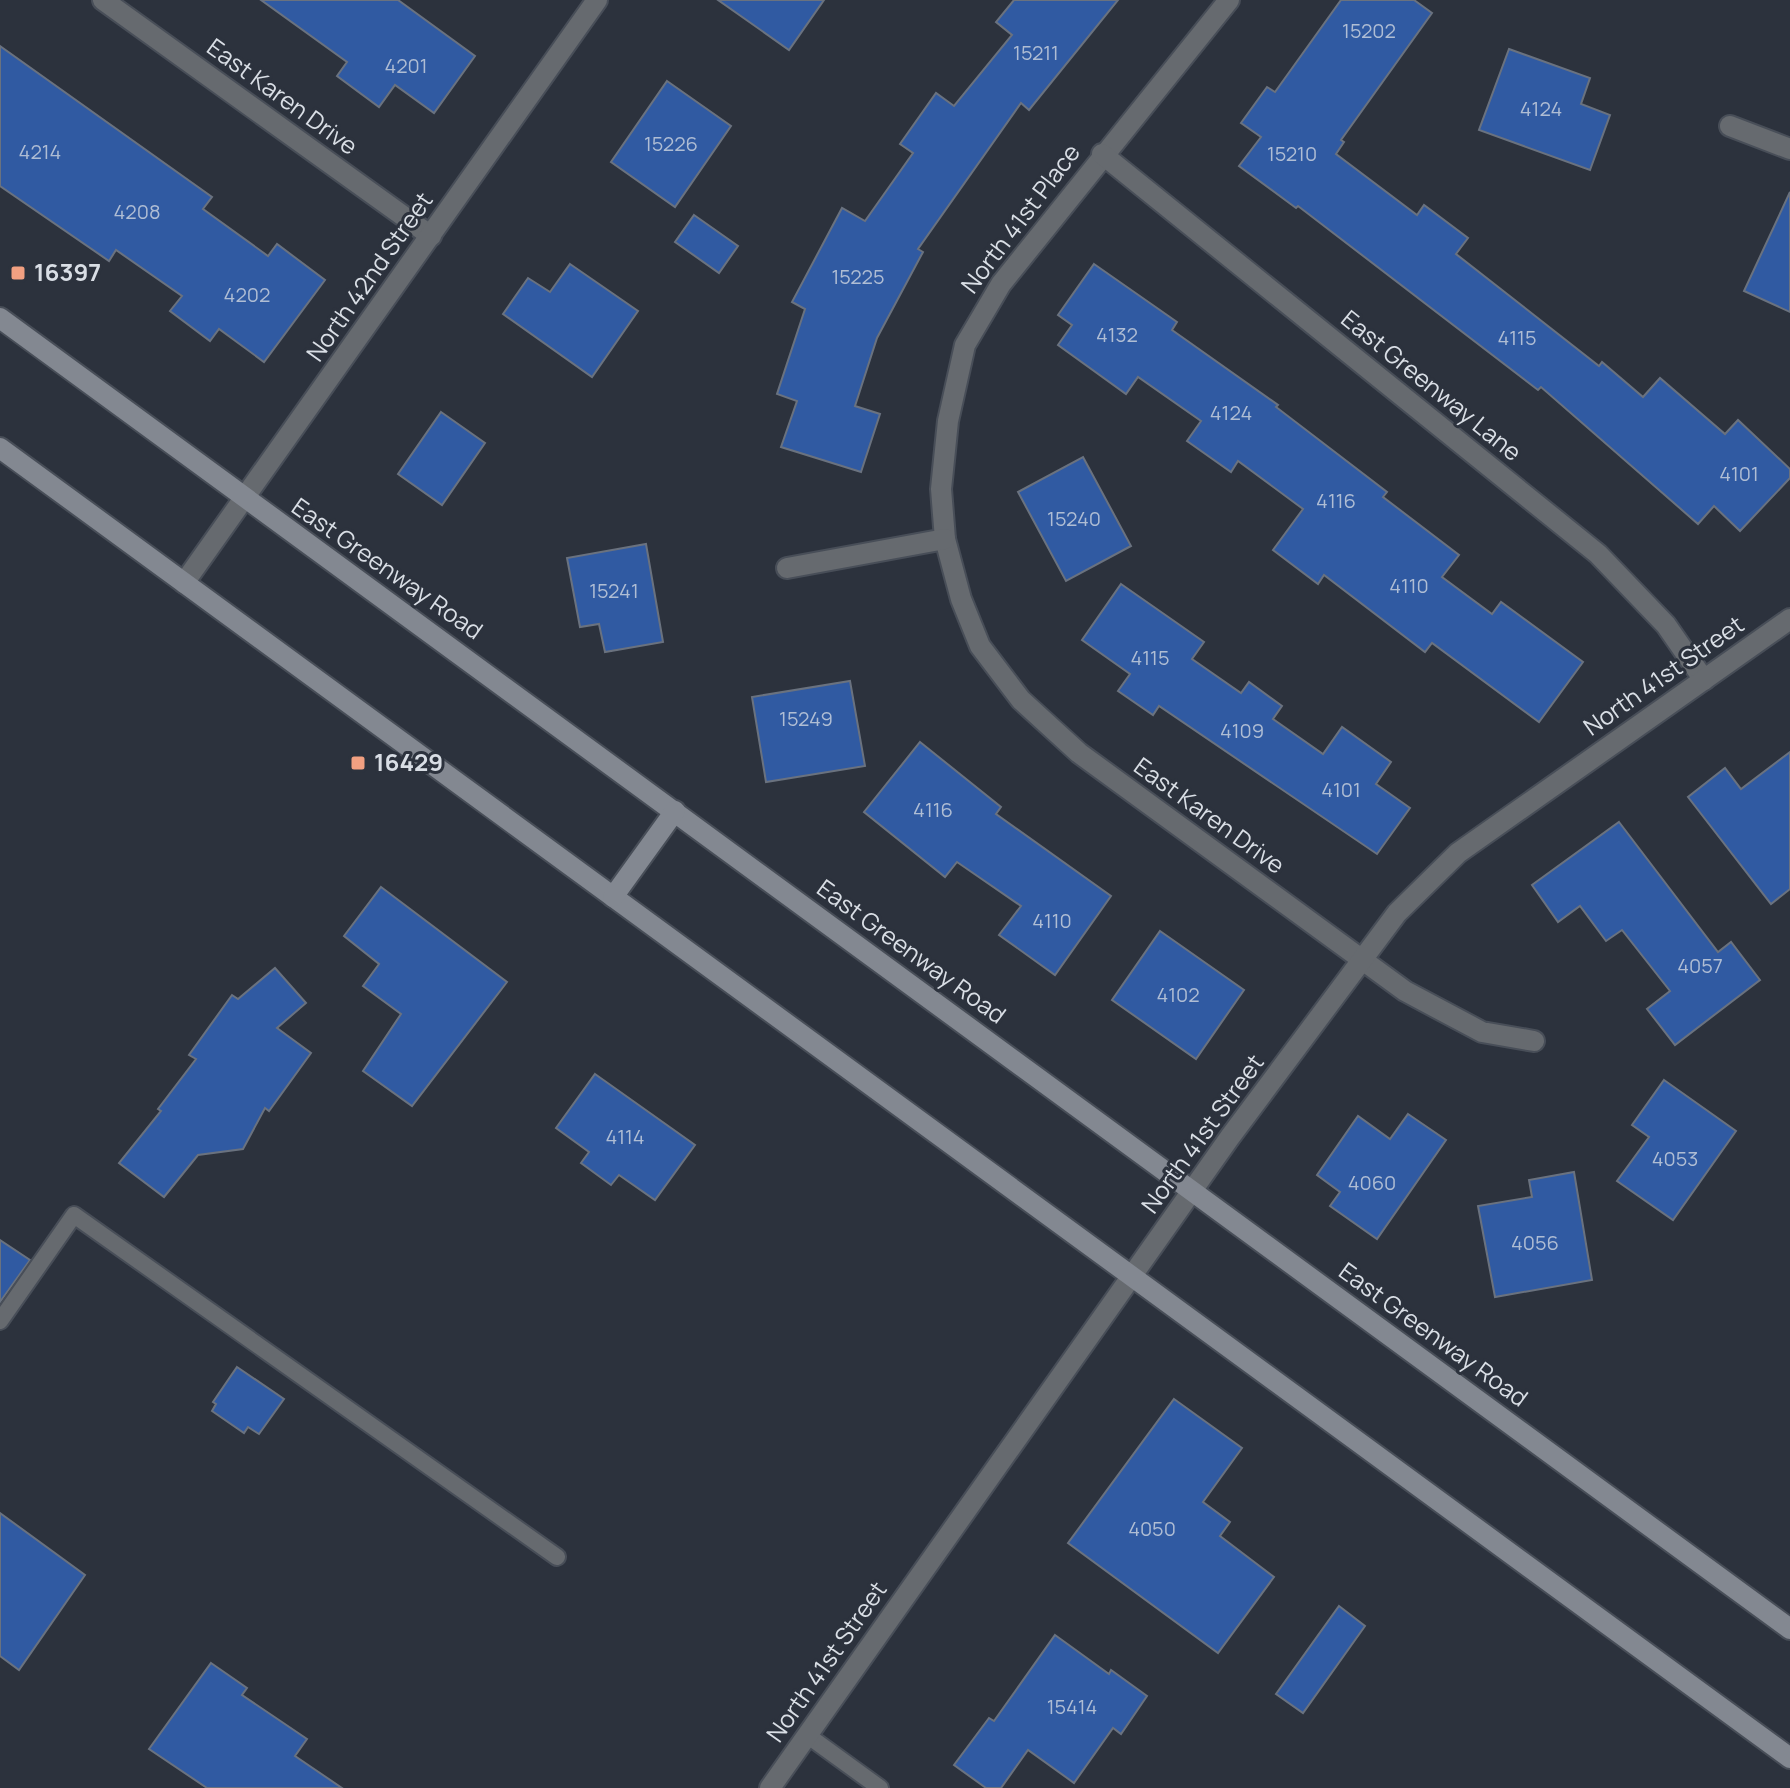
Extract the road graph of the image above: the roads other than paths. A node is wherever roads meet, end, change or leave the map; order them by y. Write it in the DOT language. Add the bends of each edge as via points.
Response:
graph roads {
  1 [pos="103,0"];
  2 [pos="597,0"];
  3 [pos="1229,0"];
  4 [pos="1730,126"];
  5 [pos="1790,149"];
  6 [pos="1102,154"];
  7 [pos="431,236"];
  8 [pos="0,318"];
  9 [pos="0,448"];
  10 [pos="244,500"];
  11 [pos="945,539"];
  12 [pos="787,568"];
  13 [pos="184,583"];
  14 [pos="1790,619"];
  15 [pos="1704,680"];
  16 [pos="675,811"];
  17 [pos="613,897"];
  18 [pos="1362,960"];
  19 [pos="1534,1041"];
  20 [pos="1192,1191"];
  21 [pos="1133,1277"];
  22 [pos="0,1321"];
  23 [pos="557,1557"];
  24 [pos="1790,1629"];
  25 [pos="807,1735"];
  26 [pos="1790,1758"];
  27 [pos="770,1788"];
  28 [pos="880,1788"];
  1 -- 7 [label="street, East Karen Drive"];
  2 -- 7 [label="street, North 42nd Street"];
  3 -- 6 [label="street, North 41st Place"];
  4 -- 5 [label="street"];
  6 -- 11 [label="street, North 41st Place" via="1001,284 965,345 948,421 941,489"];
  6 -- 15 [label="street, East Greenway Lane" via="1598,554 1666,625"];
  7 -- 10 [label="street, North 42nd Street"];
  8 -- 10 [label="main road, East Greenway Road"];
  9 -- 13 [label="main road"];
  10 -- 13 [label="street, North 42nd Street"];
  10 -- 16 [label="main road, East Greenway Road" via="420,622"];
  11 -- 12 [label="street"];
  11 -- 18 [label="street, East Karen Drive" via="980,646 1021,700 1079,753"];
  13 -- 17 [label="main road"];
  14 -- 15 [label="street, North 41st Street"];
  15 -- 18 [label="street, North 41st Street" via="1458,853 1397,913"];
  16 -- 17 [label="main road"];
  16 -- 20 [label="main road, East Greenway Road"];
  17 -- 21 [label="main road"];
  18 -- 19 [label="street, East Karen Drive" via="1405,991 1482,1032"];
  18 -- 20 [label="street, North 41st Street"];
  20 -- 21 [label="street, North 41st Street"];
  20 -- 24 [label="main road, East Greenway Road"];
  21 -- 25 [label="street, North 41st Street"];
  21 -- 26 [label="main road"];
  22 -- 23 [label="lane" via="74,1215"];
  25 -- 27 [label="street, North 41st Street"];
  25 -- 28 [label="lane"];
}
